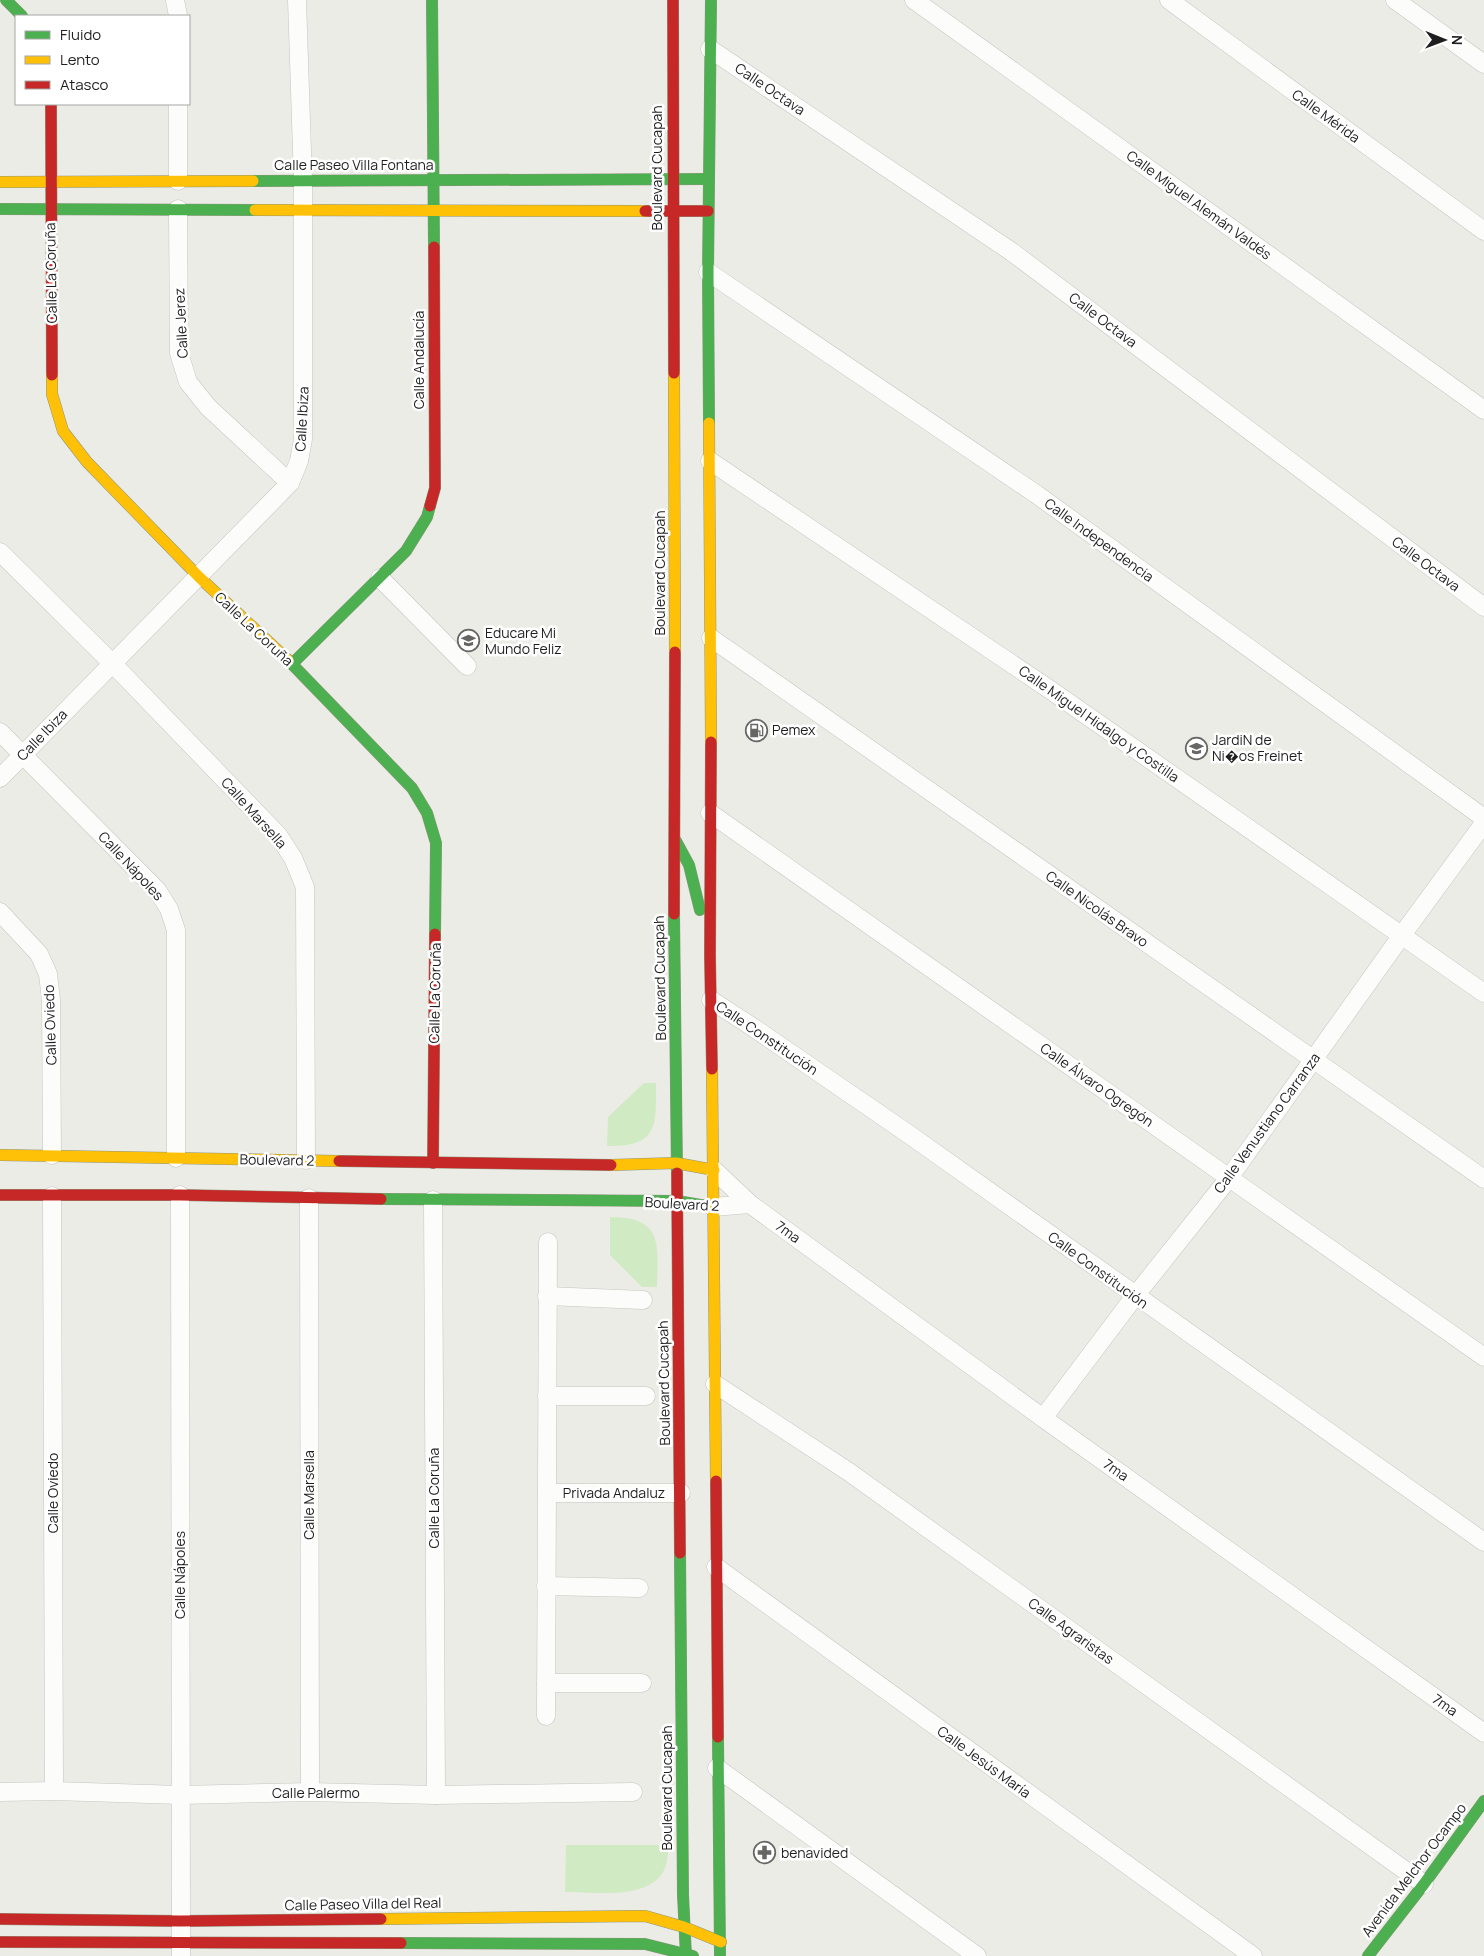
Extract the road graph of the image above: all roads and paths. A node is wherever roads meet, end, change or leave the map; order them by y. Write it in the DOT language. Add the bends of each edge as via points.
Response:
graph roads {
  1 [pos="6,0"];
  2 [pos="175,0"];
  3 [pos="297,0"];
  4 [pos="432,0"];
  5 [pos="673,0"];
  6 [pos="711,0"];
  7 [pos="914,0"];
  8 [pos="1169,0"];
  9 [pos="1395,0"];
  10 [pos="21,15"];
  11 [pos="178,15"];
  12 [pos="710,49"];
  13 [pos="1484,64"];
  14 [pos="51,105"];
  15 [pos="178,105"];
  16 [pos="672,178"];
  17 [pos="708,179"];
  18 [pos="433,180"];
  19 [pos="178,181"];
  20 [pos="303,181"];
  21 [pos="0,182"];
  22 [pos="51,182"];
  23 [pos="0,209"];
  24 [pos="50,209"];
  25 [pos="178,209"];
  26 [pos="303,209"];
  27 [pos="433,209"];
  28 [pos="672,211"];
  29 [pos="708,211"];
  30 [pos="1484,231"];
  31 [pos="708,272"];
  32 [pos="1484,410"];
  33 [pos="710,461"];
  34 [pos="290,483"];
  35 [pos="675,508"];
  36 [pos="689,520"];
  37 [pos="698,537"];
  38 [pos="0,552"];
  39 [pos="199,577"];
  40 [pos="380,578"];
  41 [pos="712,601"];
  42 [pos="1484,607"];
  43 [pos="711,638"];
  44 [pos="112,663"];
  45 [pos="292,664"];
  46 [pos="467,666"];
  47 [pos="0,732"];
  48 [pos="23,755"];
  49 [pos="0,778"];
  50 [pos="710,813"];
  51 [pos="1484,818"];
  52 [pos="1484,823"];
  53 [pos="674,838"];
  54 [pos="0,912"];
  55 [pos="1402,935"];
  56 [pos="710,956"];
  57 [pos="1484,993"];
  58 [pos="711,1000"];
  59 [pos="1313,1060"];
  60 [pos="0,1154"];
  61 [pos="52,1155"];
  62 [pos="176,1158"];
  63 [pos="306,1160"];
  64 [pos="433,1163"];
  65 [pos="676,1163"];
  66 [pos="714,1170"];
  67 [pos="1229,1178"];
  68 [pos="1484,1179"];
  69 [pos="0,1195"];
  70 [pos="180,1195"];
  71 [pos="52,1196"];
  72 [pos="309,1198"];
  73 [pos="433,1200"];
  74 [pos="677,1201"];
  75 [pos="750,1204"];
  76 [pos="714,1207"];
  77 [pos="548,1242"];
  78 [pos="547,1296"];
  79 [pos="1135,1296"];
  80 [pos="643,1300"];
  81 [pos="1484,1357"];
  82 [pos="716,1384"];
  83 [pos="547,1396"];
  84 [pos="646,1396"];
  85 [pos="1042,1418"];
  86 [pos="547,1493"];
  87 [pos="681,1493"];
  88 [pos="1484,1542"];
  89 [pos="716,1567"];
  90 [pos="546,1586"];
  91 [pos="639,1588"];
  92 [pos="546,1683"];
  93 [pos="642,1683"];
  94 [pos="546,1716"];
  95 [pos="1484,1733"];
  96 [pos="718,1768"];
  97 [pos="54,1791"];
  98 [pos="0,1792"];
  99 [pos="310,1792"];
  100 [pos="633,1792"];
  101 [pos="180,1795"];
  102 [pos="436,1795"];
  103 [pos="1484,1801"];
  104 [pos="1424,1884"];
  105 [pos="0,1919"];
  106 [pos="180,1921"];
  107 [pos="684,1927"];
  108 [pos="0,1942"];
  109 [pos="721,1949"];
  110 [pos="181,1950"];
  111 [pos="688,1955"];
  112 [pos="733,1956"];
  113 [pos="977,1956"];
  114 [pos="1253,1956"];
  115 [pos="1368,1956"];
  1 -- 10 [label="main road"];
  2 -- 11 [label="street"];
  3 -- 20 [label="street, Calle Ibiza"];
  4 -- 18 [label="main road, Calle Andalucía"];
  5 -- 16 [label="main road, Boulevard Cucapah"];
  6 -- 12 [label="main road"];
  7 -- 32 [label="street, Calle Miguel Alemán Valdés"];
  8 -- 30 [label="street, Calle Mérida"];
  9 -- 13 [label="street"];
  12 -- 17 [label="main road"];
  12 -- 42 [label="street, Calle Octava" via="1012,252"];
  14 -- 22 [label="main road, Calle La Coruña"];
  15 -- 19 [label="street"];
  16 -- 17 [label="main road, Calle Paseo Villa Fontana"];
  16 -- 18 [label="main road, Calle Paseo Villa Fontana"];
  16 -- 28 [label="main road, Boulevard Cucapah"];
  17 -- 29 [label="main road"];
  18 -- 20 [label="main road, Calle Paseo Villa Fontana"];
  18 -- 27 [label="main road, Calle Andalucía"];
  19 -- 20 [label="main road, Calle Paseo Villa Fontana"];
  19 -- 22 [label="main road, Calle Paseo Villa Fontana"];
  20 -- 26 [label="street, Calle Ibiza"];
  21 -- 22 [label="main road, Calle Paseo Villa Fontana"];
  22 -- 24 [label="main road, Calle La Coruña"];
  23 -- 24 [label="main road"];
  24 -- 25 [label="main road"];
  24 -- 39 [label="main road, Calle La Coruña" via="52,394 63,430 87,462"];
  25 -- 26 [label="main road"];
  25 -- 34 [label="street, Calle Jerez" via="179,353 188,382 208,408"];
  26 -- 27 [label="main road"];
  26 -- 34 [label="street, Calle Ibiza" via="304,439 300,461"];
  27 -- 28 [label="main road"];
  27 -- 40 [label="main road, Calle Andalucía" via="435,488 427,516 406,551"];
  28 -- 29 [label="main road"];
  28 -- 35 [label="main road, Boulevard Cucapah"];
  29 -- 31 [label="main road"];
  31 -- 33 [label="main road"];
  31 -- 51 [label="street, Calle Independencia" via="1036,494"];
  33 -- 41 [label="main road"];
  33 -- 55 [label="street, Calle Miguel Hidalgo y Costilla" via="1049,689"];
  34 -- 39 [label="street, Calle Ibiza"];
  35 -- 36 [label="main road"];
  35 -- 53 [label="main road, Boulevard Cucapah"];
  37 -- 41 [label="main road"];
  38 -- 44 [label="street, Calle Marsella"];
  39 -- 44 [label="street, Calle Ibiza"];
  39 -- 45 [label="main road, Calle La Coruña"];
  40 -- 45 [label="main road, Calle Andalucía"];
  40 -- 46 [label="street"];
  41 -- 43 [label="main road"];
  43 -- 50 [label="main road"];
  43 -- 59 [label="street, Calle Nicolás Bravo"];
  44 -- 48 [label="street, Calle Ibiza"];
  44 -- 63 [label="street, Calle Marsella" via="278,835 293,858 305,887"];
  45 -- 64 [label="main road, Calle La Coruña" via="412,788 427,813 436,843"];
  47 -- 48 [label="street, Calle Nápoles"];
  48 -- 49 [label="street, Calle Ibiza"];
  48 -- 62 [label="street, Calle Nápoles" via="157,890 169,909 176,930"];
  50 -- 56 [label="main road"];
  50 -- 67 [label="street, Calle Álvaro Ogregón"];
  52 -- 55 [label="street, Calle Venustiano Carranza"];
  53 -- 56 [label="main road" via="685,853 695,883"];
  53 -- 65 [label="main road, Boulevard Cucapah"];
  54 -- 61 [label="street, Calle Oviedo" via="39,954 48,974"];
  55 -- 57 [label="street, Calle Miguel Hidalgo y Costilla"];
  55 -- 59 [label="street, Calle Venustiano Carranza"];
  56 -- 58 [label="main road"];
  58 -- 66 [label="main road"];
  58 -- 79 [label="street, Calle Constitución" via="907,1133"];
  59 -- 67 [label="street, Calle Venustiano Carranza"];
  59 -- 68 [label="street, Calle Nicolás Bravo"];
  60 -- 61 [label="main road, Boulevard 2"];
  61 -- 62 [label="main road, Boulevard 2"];
  62 -- 63 [label="main road, Boulevard 2"];
  63 -- 64 [label="main road, Boulevard 2"];
  64 -- 65 [label="main road, Boulevard 2"];
  65 -- 66 [label="main road, Boulevard 2"];
  65 -- 74 [label="main road, Boulevard Cucapah"];
  66 -- 75 [label="street, Boulevard 2"];
  66 -- 76 [label="main road"];
  67 -- 79 [label="street, Calle Venustiano Carranza"];
  67 -- 81 [label="street, Calle Álvaro Ogregón"];
  69 -- 71 [label="main road, Boulevard 2"];
  70 -- 71 [label="main road, Boulevard 2"];
  70 -- 72 [label="main road, Boulevard 2"];
  70 -- 101 [label="street, Calle Nápoles"];
  71 -- 97 [label="street, Calle Oviedo"];
  72 -- 73 [label="main road, Boulevard 2"];
  72 -- 99 [label="street, Calle Marsella"];
  73 -- 74 [label="main road, Boulevard 2"];
  73 -- 102 [label="street, Calle La Coruña"];
  74 -- 76 [label="main road, Boulevard 2"];
  74 -- 87 [label="main road, Boulevard Cucapah"];
  75 -- 76 [label="street, Boulevard 2"];
  75 -- 85 [label="street, 7ma"];
  76 -- 82 [label="main road"];
  77 -- 78 [label="street, Privada Andaluz"];
  78 -- 80 [label="street"];
  78 -- 83 [label="street, Privada Andaluz"];
  79 -- 85 [label="street, Calle Venustiano Carranza"];
  79 -- 88 [label="street, Calle Constitución"];
  82 -- 89 [label="main road"];
  82 -- 104 [label="street, Calle Agraristas" via="849,1472"];
  83 -- 84 [label="street"];
  83 -- 86 [label="street, Privada Andaluz"];
  85 -- 95 [label="street, 7ma"];
  86 -- 87 [label="street, Privada Andaluz"];
  86 -- 90 [label="street, Privada Andaluz"];
  87 -- 107 [label="main road, Boulevard Cucapah"];
  89 -- 96 [label="main road"];
  89 -- 114 [label="street, Calle Jesús María"];
  90 -- 91 [label="street"];
  90 -- 92 [label="street, Privada Andaluz"];
  92 -- 93 [label="street"];
  92 -- 94 [label="street, Privada Andaluz"];
  96 -- 109 [label="main road"];
  96 -- 113 [label="street"];
  97 -- 98 [label="street, Calle Palermo"];
  97 -- 101 [label="street, Calle Palermo"];
  99 -- 101 [label="street, Calle Palermo"];
  99 -- 102 [label="street, Calle Palermo"];
  100 -- 102 [label="street, Calle Palermo"];
  101 -- 106 [label="street, Calle Nápoles"];
  103 -- 104 [label="main road, Avenida Melchor Ocampo"];
  104 -- 115 [label="main road, Avenida Melchor Ocampo"];
  105 -- 106 [label="main road, Calle Paseo Villa del Real"];
  106 -- 107 [label="main road, Calle Paseo Villa del Real" via="645,1916"];
  106 -- 110 [label="street, Calle Nápoles"];
  107 -- 109 [label="main road, Calle Paseo Villa del Real"];
  107 -- 111 [label="main road, Boulevard Cucapah"];
  108 -- 110 [label="main road"];
  109 -- 112 [label="street"];
  110 -- 111 [label="main road" via="645,1944"];
}
